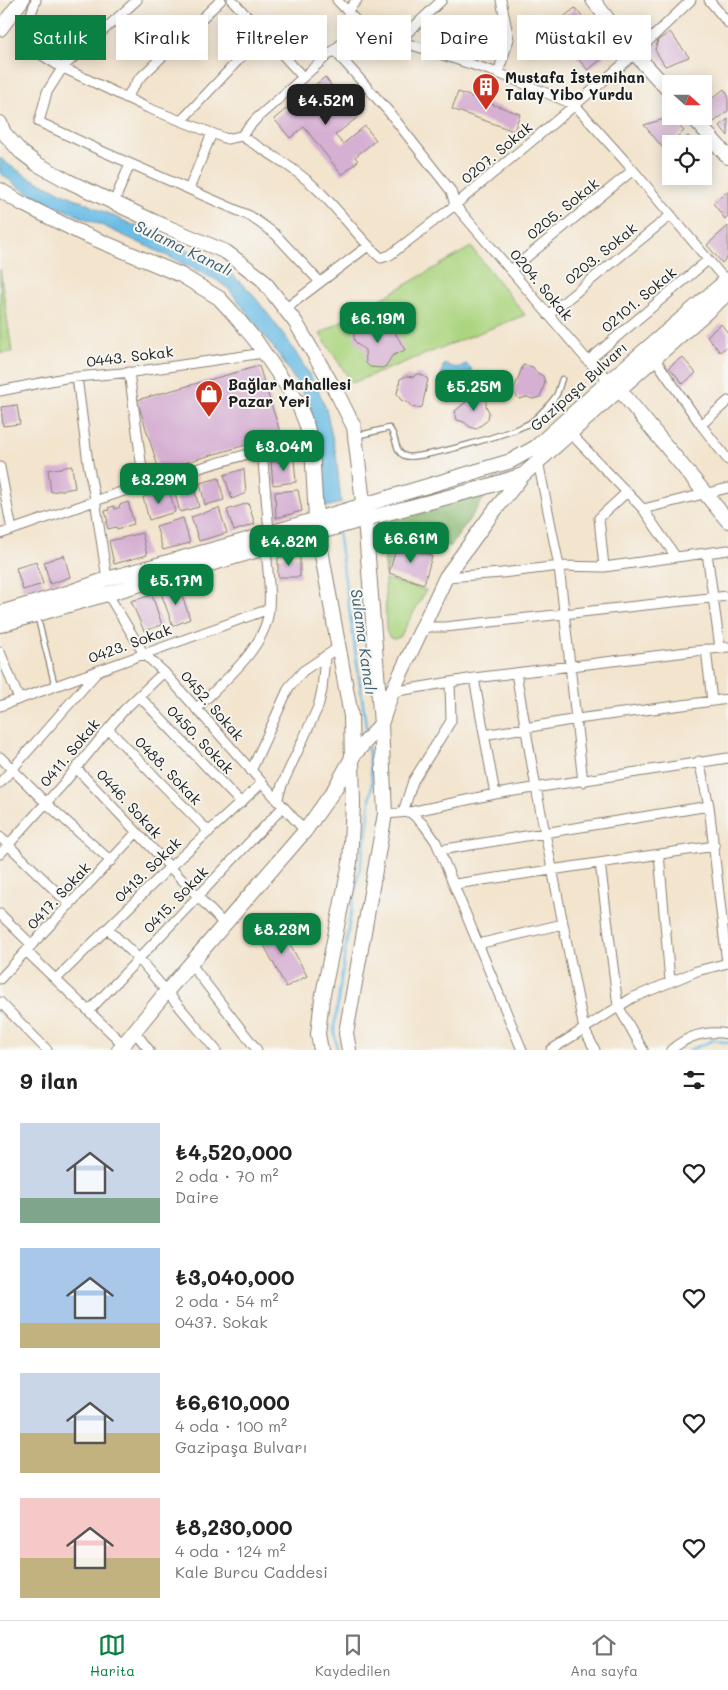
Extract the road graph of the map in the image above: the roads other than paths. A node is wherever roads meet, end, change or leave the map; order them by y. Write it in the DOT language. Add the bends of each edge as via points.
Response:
graph roads {
  1 [pos="22,0"];
  2 [pos="36,0"];
  3 [pos="137,0"];
  4 [pos="221,0"];
  5 [pos="232,0"];
  6 [pos="337,0"];
  7 [pos="357,0"];
  8 [pos="442,0"];
  9 [pos="501,0"];
  10 [pos="593,0"];
  11 [pos="691,0"];
  12 [pos="709,0"];
  13 [pos="347,11"];
  14 [pos="246,15"];
  15 [pos="351,15"];
  16 [pos="603,15"];
  17 [pos="728,23"];
  18 [pos="0,29"];
  19 [pos="411,30"];
  20 [pos="651,39"];
  21 [pos="411,45"];
  22 [pos="337,47"];
  23 [pos="334,50"];
  24 [pos="238,60"];
  25 [pos="287,60"];
  26 [pos="628,60"];
  27 [pos="641,60"];
  28 [pos="63,67"];
  29 [pos="498,73"];
  30 [pos="303,78"];
  31 [pos="662,83"];
  32 [pos="126,98"];
  33 [pos="575,106"];
  34 [pos="181,121"];
  35 [pos="0,123"];
  36 [pos="700,125"];
  37 [pos="212,133"];
  38 [pos="240,136"];
  39 [pos="728,157"];
  40 [pos="130,164"];
  41 [pos="633,170"];
  42 [pos="189,189"];
  43 [pos="0,190"];
  44 [pos="114,202"];
  45 [pos="455,205"];
  46 [pos="671,215"];
  47 [pos="368,246"];
  48 [pos="708,260"];
  49 [pos="511,270"];
  50 [pos="320,282"];
  51 [pos="727,284"];
  52 [pos="285,309"];
  53 [pos="548,315"];
  54 [pos="264,353"];
  55 [pos="655,359"];
  56 [pos="588,361"];
  57 [pos="129,372"];
  58 [pos="77,377"];
  59 [pos="562,379"];
  60 [pos="615,384"];
  61 [pos="0,391"];
  62 [pos="728,401"];
  63 [pos="701,426"];
  64 [pos="571,434"];
  65 [pos="355,436"];
  66 [pos="312,447"];
  67 [pos="262,450"];
  68 [pos="728,460"];
  69 [pos="538,461"];
  70 [pos="0,467"];
  71 [pos="523,474"];
  72 [pos="144,484"];
  73 [pos="728,488"];
  74 [pos="627,492"];
  75 [pos="704,493"];
  76 [pos="95,499"];
  77 [pos="643,509"];
  78 [pos="360,516"];
  79 [pos="320,517"];
  80 [pos="728,521"];
  81 [pos="12,530"];
  82 [pos="269,532"];
  83 [pos="318,533"];
  84 [pos="0,534"];
  85 [pos="266,547"];
  86 [pos="728,550"];
  87 [pos="707,553"];
  88 [pos="676,557"];
  89 [pos="559,566"];
  90 [pos="604,567"];
  91 [pos="446,578"];
  92 [pos="107,586"];
  93 [pos="728,596"];
  94 [pos="713,597"];
  95 [pos="270,609"];
  96 [pos="0,613"];
  97 [pos="36,614"];
  98 [pos="564,614"];
  99 [pos="0,625"];
  100 [pos="423,627"];
  101 [pos="340,647"];
  102 [pos="724,647"];
  103 [pos="706,649"];
  104 [pos="0,652"];
  105 [pos="144,654"];
  106 [pos="324,656"];
  107 [pos="571,666"];
  108 [pos="100,670"];
  109 [pos="164,672"];
  110 [pos="516,673"];
  111 [pos="474,678"];
  112 [pos="450,682"];
  113 [pos="55,686"];
  114 [pos="392,692"];
  115 [pos="138,696"];
  116 [pos="19,699"];
  117 [pos="728,699"];
  118 [pos="712,701"];
  119 [pos="0,706"];
  120 [pos="196,709"];
  121 [pos="577,719"];
  122 [pos="381,724"];
  123 [pos="526,728"];
  124 [pos="108,729"];
  125 [pos="484,735"];
  126 [pos="353,756"];
  127 [pos="0,757"];
  128 [pos="728,758"];
  129 [pos="699,761"];
  130 [pos="76,768"];
  131 [pos="12,770"];
  132 [pos="251,771"];
  133 [pos="583,782"];
  134 [pos="0,783"];
  135 [pos="262,783"];
  136 [pos="536,788"];
  137 [pos="495,794"];
  138 [pos="46,803"];
  139 [pos="241,803"];
  140 [pos="280,804"];
  141 [pos="709,806"];
  142 [pos="407,812"];
  143 [pos="385,814"];
  144 [pos="305,831"];
  145 [pos="137,832"];
  146 [pos="209,832"];
  147 [pos="546,833"];
  148 [pos="0,837"];
  149 [pos="8,845"];
  150 [pos="715,846"];
  151 [pos="440,850"];
  152 [pos="0,854"];
  153 [pos="659,854"];
  154 [pos="111,861"];
  155 [pos="600,863"];
  156 [pos="170,868"];
  157 [pos="553,870"];
  158 [pos="455,884"];
  159 [pos="198,897"];
  160 [pos="70,905"];
  161 [pos="0,914"];
  162 [pos="224,924"];
  163 [pos="563,924"];
  164 [pos="108,929"];
  165 [pos="478,944"];
  166 [pos="29,948"];
  167 [pos="139,959"];
  168 [pos="728,963"];
  169 [pos="190,964"];
  170 [pos="0,979"];
  171 [pos="56,979"];
  172 [pos="670,981"];
  173 [pos="167,991"];
  174 [pos="0,1002"];
  175 [pos="618,1006"];
  176 [pos="89,1011"];
  177 [pos="584,1029"];
  178 [pos="135,1032"];
  179 [pos="728,1034"];
  180 [pos="121,1047"];
  181 [pos="47,1050"];
  182 [pos="149,1050"];
  183 [pos="216,1050"];
  184 [pos="257,1050"];
  185 [pos="322,1050"];
  186 [pos="349,1050"];
  187 [pos="522,1050"];
  188 [pos="551,1050"];
  189 [pos="595,1050"];
  190 [pos="643,1050"];
  191 [pos="671,1050"];
  1 -- 18 [label="street"];
  2 -- 28 [label="street" via="28,22 34,50"];
  3 -- 28 [label="street"];
  4 -- 32 [label="street" via="139,79"];
  5 -- 14 [label="street"];
  6 -- 13 [label="street"];
  7 -- 13 [label="street"];
  8 -- 19 [label="street"];
  9 -- 29 [label="street" via="509,39"];
  10 -- 16 [label="street"];
  11 -- 20 [label="street, 0207. Sokak"];
  12 -- 17 [label="street"];
  13 -- 15 [label="street"];
  21 -- 29 [label="street"];
  22 -- 23 [label="street"];
  23 -- 30 [label="street"];
  23 -- 45 [label="street, 0204. Sokak" via="389,112 451,191"];
  24 -- 34 [label="street"];
  25 -- 30 [label="street"];
  26 -- 33 [label="street, 0207. Sokak"];
  27 -- 31 [label="street"];
  28 -- 32 [label="street"];
  28 -- 40 [label="street" via="47,92 39,122"];
  29 -- 33 [label="street"];
  30 -- 38 [label="street"];
  32 -- 34 [label="street"];
  33 -- 41 [label="street"];
  33 -- 45 [label="street, 0207. Sokak"];
  34 -- 37 [label="street"];
  35 -- 44 [label="street" via="4,133 21,152 37,164"];
  36 -- 39 [label="street"];
  37 -- 38 [label="street" via="227,139"];
  37 -- 42 [label="street"];
  38 -- 47 [label="street" via="285,162 317,189"];
  40 -- 42 [label="street"];
  40 -- 44 [label="street"];
  41 -- 46 [label="street"];
  41 -- 49 [label="street, 0205. Sokak"];
  42 -- 50 [label="street" via="250,216 275,234"];
  43 -- 54 [label="street" via="81,233 182,275 219,298"];
  44 -- 52 [label="street" via="226,252 262,279"];
  45 -- 47 [label="street, 0207. Sokak" via="390,256 381,258"];
  45 -- 49 [label="street, 0204. Sokak"];
  46 -- 48 [label="street"];
  46 -- 53 [label="street, 0203. Sokak"];
  47 -- 50 [label="street"];
  48 -- 51 [label="street"];
  48 -- 56 [label="street, 02101. Sokak"];
  49 -- 53 [label="street, 0204. Sokak"];
  50 -- 52 [label="street"];
  51 -- 55 [label="street, Gazipaşa Bulvarı"];
  51 -- 60 [label="street, Gazipaşa Bulvarı"];
  52 -- 65 [label="street" via="339,397"];
  53 -- 56 [label="street, 0204. Sokak"];
  54 -- 57 [label="street, 0443. Sokak"];
  54 -- 66 [label="street" via="297,400"];
  55 -- 60 [label="street, Gazipaşa Bulvarı"];
  55 -- 63 [label="street"];
  56 -- 60 [label="street, 0204. Sokak"];
  57 -- 58 [label="street, 0443. Sokak"];
  57 -- 72 [label="street"];
  58 -- 61 [label="street, 0443. Sokak"];
  58 -- 76 [label="street"];
  59 -- 65 [label="lane" via="557,396 531,423 502,435 407,458 400,454 394,432 389,428"];
  60 -- 64 [label="street, Gazipaşa Bulvarı"];
  60 -- 75 [label="street"];
  60 -- 78 [label="street, Gazipaşa Bulvarı" via="536,447 511,461"];
  62 -- 63 [label="street"];
  63 -- 68 [label="street"];
  64 -- 69 [label="street, Gazipaşa Bulvarı"];
  64 -- 74 [label="street"];
  65 -- 78 [label="street"];
  66 -- 67 [label="street" via="279,445"];
  66 -- 79 [label="street"];
  67 -- 72 [label="street"];
  67 -- 82 [label="street"];
  69 -- 71 [label="street, Gazipaşa Bulvarı"];
  69 -- 89 [label="street"];
  70 -- 81 [label="street"];
  71 -- 78 [label="street, Gazipaşa Bulvarı" via="482,488"];
  71 -- 91 [label="street"];
  72 -- 76 [label="street"];
  73 -- 75 [label="street"];
  74 -- 77 [label="street"];
  74 -- 90 [label="street" via="599,518"];
  75 -- 77 [label="street"];
  75 -- 80 [label="street"];
  76 -- 81 [label="street"];
  76 -- 92 [label="street"];
  77 -- 88 [label="street"];
  78 -- 79 [label="street, Gazipaşa Bulvarı" via="346,510"];
  78 -- 83 [label="street"];
  78 -- 122 [label="street"];
  79 -- 82 [label="street"];
  81 -- 84 [label="street"];
  82 -- 92 [label="street"];
  83 -- 85 [label="street"];
  83 -- 101 [label="street"];
  85 -- 92 [label="street"];
  85 -- 95 [label="street"];
  86 -- 87 [label="street"];
  87 -- 88 [label="street"];
  87 -- 94 [label="street"];
  88 -- 90 [label="street"];
  89 -- 90 [label="street"];
  89 -- 91 [label="street"];
  89 -- 98 [label="street"];
  91 -- 100 [label="street"];
  92 -- 96 [label="street" via="67,593"];
  92 -- 97 [label="street"];
  92 -- 105 [label="street, 0452. Sokak"];
  93 -- 94 [label="street"];
  94 -- 98 [label="street"];
  94 -- 102 [label="street"];
  95 -- 105 [label="street, 0423. Sokak"];
  95 -- 120 [label="street" via="252,651"];
  97 -- 99 [label="street"];
  97 -- 113 [label="lane"];
  98 -- 100 [label="street"];
  98 -- 107 [label="street"];
  100 -- 114 [label="street"];
  101 -- 106 [label="street"];
  101 -- 126 [label="street" via="351,716"];
  102 -- 103 [label="street"];
  103 -- 107 [label="street"];
  103 -- 118 [label="street"];
  104 -- 116 [label="street"];
  105 -- 108 [label="street, 0423. Sokak"];
  105 -- 109 [label="street, 0452. Sokak"];
  106 -- 132 [label="street" via="288,687"];
  106 -- 140 [label="street" via="318,707 282,785"];
  107 -- 110 [label="street"];
  107 -- 121 [label="street"];
  108 -- 113 [label="street, 0423. Sokak"];
  108 -- 131 [label="street"];
  109 -- 115 [label="street, 0411. Sokak"];
  109 -- 120 [label="street, 0452. Sokak"];
  110 -- 111 [label="street"];
  110 -- 123 [label="street"];
  111 -- 112 [label="street"];
  111 -- 125 [label="street"];
  112 -- 114 [label="street"];
  112 -- 142 [label="street" via="450,721 414,781"];
  113 -- 116 [label="street, 0423. Sokak"];
  114 -- 122 [label="street"];
  115 -- 124 [label="street, 0411. Sokak"];
  115 -- 139 [label="street, 0450. Sokak"];
  116 -- 119 [label="street, 0423. Sokak"];
  117 -- 118 [label="street"];
  118 -- 121 [label="street"];
  120 -- 132 [label="street, 0452. Sokak"];
  121 -- 123 [label="street"];
  121 -- 133 [label="street"];
  122 -- 126 [label="street"];
  122 -- 143 [label="street"];
  123 -- 125 [label="street"];
  123 -- 136 [label="street"];
  124 -- 130 [label="street, 0411. Sokak"];
  124 -- 146 [label="street, 0488. Sokak"];
  125 -- 137 [label="street"];
  126 -- 144 [label="street"];
  126 -- 185 [label="street" via="350,863 322,999 318,1034"];
  127 -- 131 [label="street"];
  128 -- 129 [label="street"];
  129 -- 133 [label="street"];
  129 -- 141 [label="street"];
  130 -- 138 [label="street, 0411. Sokak"];
  130 -- 145 [label="street, 0446. Sokak"];
  131 -- 134 [label="street"];
  131 -- 138 [label="street"];
  132 -- 135 [label="street, 0452. Sokak"];
  133 -- 136 [label="street"];
  135 -- 139 [label="street, 0413. Sokak"];
  135 -- 140 [label="street, 0452. Sokak"];
  136 -- 137 [label="street"];
  136 -- 147 [label="street"];
  137 -- 142 [label="street"];
  138 -- 149 [label="street, 0411. Sokak"];
  138 -- 154 [label="street"];
  139 -- 146 [label="street, 0413. Sokak"];
  140 -- 144 [label="street, 0452. Sokak"];
  140 -- 159 [label="street, 0415. Sokak"];
  141 -- 147 [label="street"];
  141 -- 150 [label="street"];
  142 -- 143 [label="street"];
  142 -- 151 [label="street" via="424,824"];
  143 -- 186 [label="street" via="346,1033"];
  144 -- 162 [label="street"];
  145 -- 154 [label="street, 0417. Sokak"];
  145 -- 156 [label="street, 0446. Sokak"];
  146 -- 156 [label="street, 0413. Sokak"];
  147 -- 151 [label="street"];
  147 -- 157 [label="street"];
  148 -- 149 [label="street"];
  149 -- 152 [label="street, 0411. Sokak"];
  149 -- 160 [label="street"];
  150 -- 153 [label="street"];
  150 -- 168 [label="street"];
  151 -- 158 [label="street"];
  153 -- 155 [label="street"];
  153 -- 172 [label="street"];
  154 -- 160 [label="street, 0417. Sokak"];
  155 -- 157 [label="street"];
  155 -- 175 [label="street"];
  156 -- 159 [label="street, 0446. Sokak"];
  156 -- 164 [label="street, 0413. Sokak"];
  157 -- 158 [label="street"];
  157 -- 163 [label="street"];
  158 -- 165 [label="street"];
  159 -- 162 [label="street, 0446. Sokak"];
  159 -- 167 [label="street, 0415. Sokak"];
  160 -- 166 [label="street, 0417. Sokak"];
  161 -- 166 [label="street"];
  162 -- 169 [label="street"];
  163 -- 165 [label="street"];
  163 -- 177 [label="street"];
  164 -- 167 [label="street"];
  164 -- 171 [label="street, 0413. Sokak"];
  165 -- 187 [label="street"];
  166 -- 170 [label="street, 0417. Sokak"];
  166 -- 171 [label="street"];
  167 -- 173 [label="street"];
  167 -- 176 [label="street, 0415. Sokak"];
  168 -- 172 [label="street"];
  169 -- 173 [label="street"];
  169 -- 184 [label="street"];
  171 -- 176 [label="street"];
  172 -- 175 [label="street"];
  173 -- 178 [label="street"];
  173 -- 183 [label="street"];
  174 -- 181 [label="street"];
  175 -- 177 [label="street"];
  175 -- 190 [label="street"];
  176 -- 180 [label="street"];
  177 -- 188 [label="street"];
  177 -- 189 [label="street"];
  178 -- 180 [label="street"];
  178 -- 182 [label="street"];
  179 -- 191 [label="street" via="693,1036"];
}
